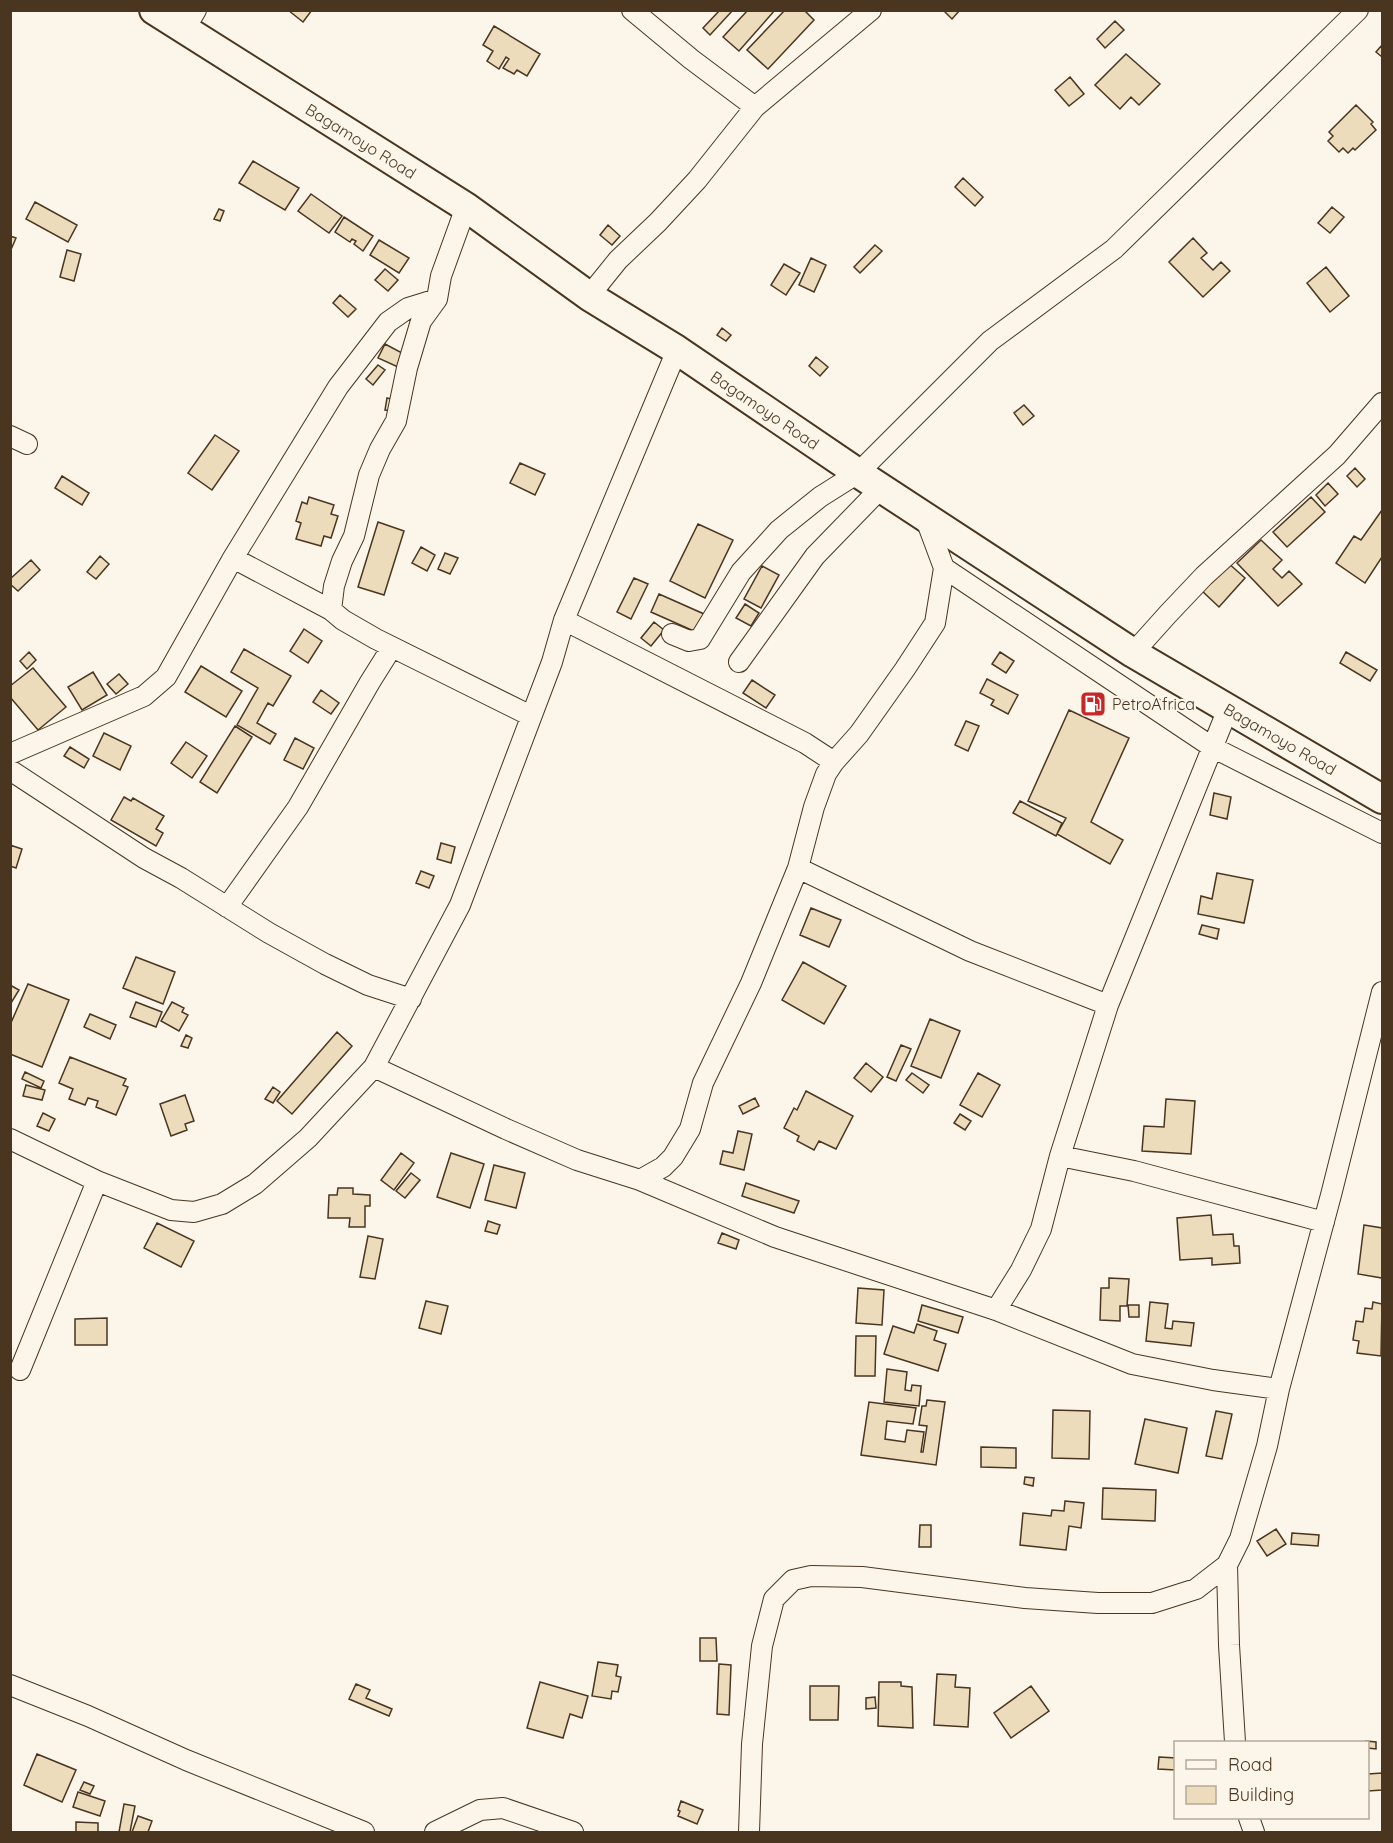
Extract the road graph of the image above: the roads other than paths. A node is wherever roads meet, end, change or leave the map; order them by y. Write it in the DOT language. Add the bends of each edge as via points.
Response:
graph roads {
  1 [pos="154,10"];
  2 [pos="632,10"];
  3 [pos="871,10"];
  4 [pos="1358,10"];
  5 [pos="190,20"];
  6 [pos="755,107"];
  7 [pos="466,207"];
  8 [pos="589,296"];
  9 [pos="437,299"];
  10 [pos="677,350"];
  11 [pos="1383,403"];
  12 [pos="869,481"];
  13 [pos="925,517"];
  14 [pos="233,558"];
  15 [pos="944,568"];
  16 [pos="331,610"];
  17 [pos="564,620"];
  18 [pos="672,634"];
  19 [pos="392,647"];
  20 [pos="1133,653"];
  21 [pos="739,662"];
  22 [pos="1227,709"];
  23 [pos="531,716"];
  24 [pos="1212,747"];
  25 [pos="10,754"];
  26 [pos="834,762"];
  27 [pos="10,770"];
  28 [pos="1383,799"];
  29 [pos="1383,833"];
  30 [pos="798,868"];
  31 [pos="227,907"];
  32 [pos="1383,992"];
  33 [pos="411,999"];
  34 [pos="1108,1005"];
  35 [pos="374,1067"];
  36 [pos="10,1139"];
  37 [pos="1060,1156"];
  38 [pos="640,1180"];
  39 [pos="97,1181"];
  40 [pos="1324,1222"];
  41 [pos="996,1310"];
  42 [pos="20,1370"];
  43 [pos="1279,1389"];
  44 [pos="1227,1565"];
  45 [pos="10,1685"];
  46 [pos="1235,1741"];
  47 [pos="364,1833"];
  48 [pos="435,1833"];
  49 [pos="573,1833"];
  50 [pos="749,1833"];
  1 -- 5 [label="highway, Bagamoyo Road"];
  2 -- 6 [label="street"];
  3 -- 6 [label="street"];
  4 -- 12 [label="street" via="1113,249 990,341"];
  5 -- 7 [label="highway, Bagamoyo Road"];
  6 -- 8 [label="street" via="698,180 618,260"];
  7 -- 8 [label="highway, Bagamoyo Road"];
  7 -- 9 [label="street" via="441,276"];
  8 -- 10 [label="highway, Bagamoyo Road"];
  9 -- 14 [label="street" via="408,308 388,322 338,387"];
  9 -- 16 [label="street" via="421,321 396,421 369,475 354,536 334,586"];
  10 -- 12 [label="highway, Bagamoyo Road"];
  10 -- 17 [label="street"];
  11 -- 20 [label="street" via="1337,455 1204,576"];
  12 -- 13 [label="highway, Bagamoyo Road"];
  12 -- 18 [label="street" via="820,497 779,530 741,572 700,639 689,641"];
  12 -- 21 [label="street"];
  13 -- 15 [label="street"];
  13 -- 20 [label="highway, Bagamoyo Road"];
  14 -- 16 [label="street"];
  14 -- 25 [label="street" via="166,677 157,686 144,696"];
  15 -- 24 [label="street"];
  15 -- 26 [label="street" via="935,623 865,725"];
  16 -- 19 [label="street" via="343,621"];
  17 -- 23 [label="street"];
  17 -- 26 [label="street" via="805,743"];
  19 -- 23 [label="street"];
  19 -- 31 [label="street" via="298,807"];
  20 -- 22 [label="highway, Bagamoyo Road"];
  22 -- 24 [label="street"];
  22 -- 28 [label="highway, Bagamoyo Road"];
  23 -- 33 [label="street" via="460,905"];
  24 -- 29 [label="street"];
  24 -- 34 [label="street"];
  26 -- 30 [label="street" via="820,788"];
  27 -- 31 [label="street"];
  30 -- 34 [label="street" via="970,951"];
  30 -- 38 [label="street" via="752,983 704,1083 682,1145 663,1167"];
  31 -- 33 [label="street" via="325,964 368,985"];
  32 -- 40 [label="street"];
  33 -- 35 [label="street"];
  34 -- 37 [label="street"];
  35 -- 38 [label="street" via="577,1160"];
  35 -- 39 [label="street" via="308,1138 255,1184 222,1204 194,1212 171,1210"];
  36 -- 39 [label="street"];
  37 -- 40 [label="street" via="1134,1171"];
  37 -- 41 [label="street" via="1041,1229"];
  38 -- 41 [label="street" via="775,1237"];
  39 -- 42 [label="street"];
  40 -- 43 [label="street"];
  41 -- 43 [label="street" via="1131,1364"];
  43 -- 44 [label="street" via="1240,1539"];
  44 -- 46 [label="street"];
  44 -- 50 [label="street" via="1196,1589 1152,1603 1024,1598 862,1577 811,1576 793,1580 774,1599 762,1646 752,1744"];
  45 -- 47 [label="street"];
  48 -- 49 [label="street" via="480,1810 503,1808"];
}
